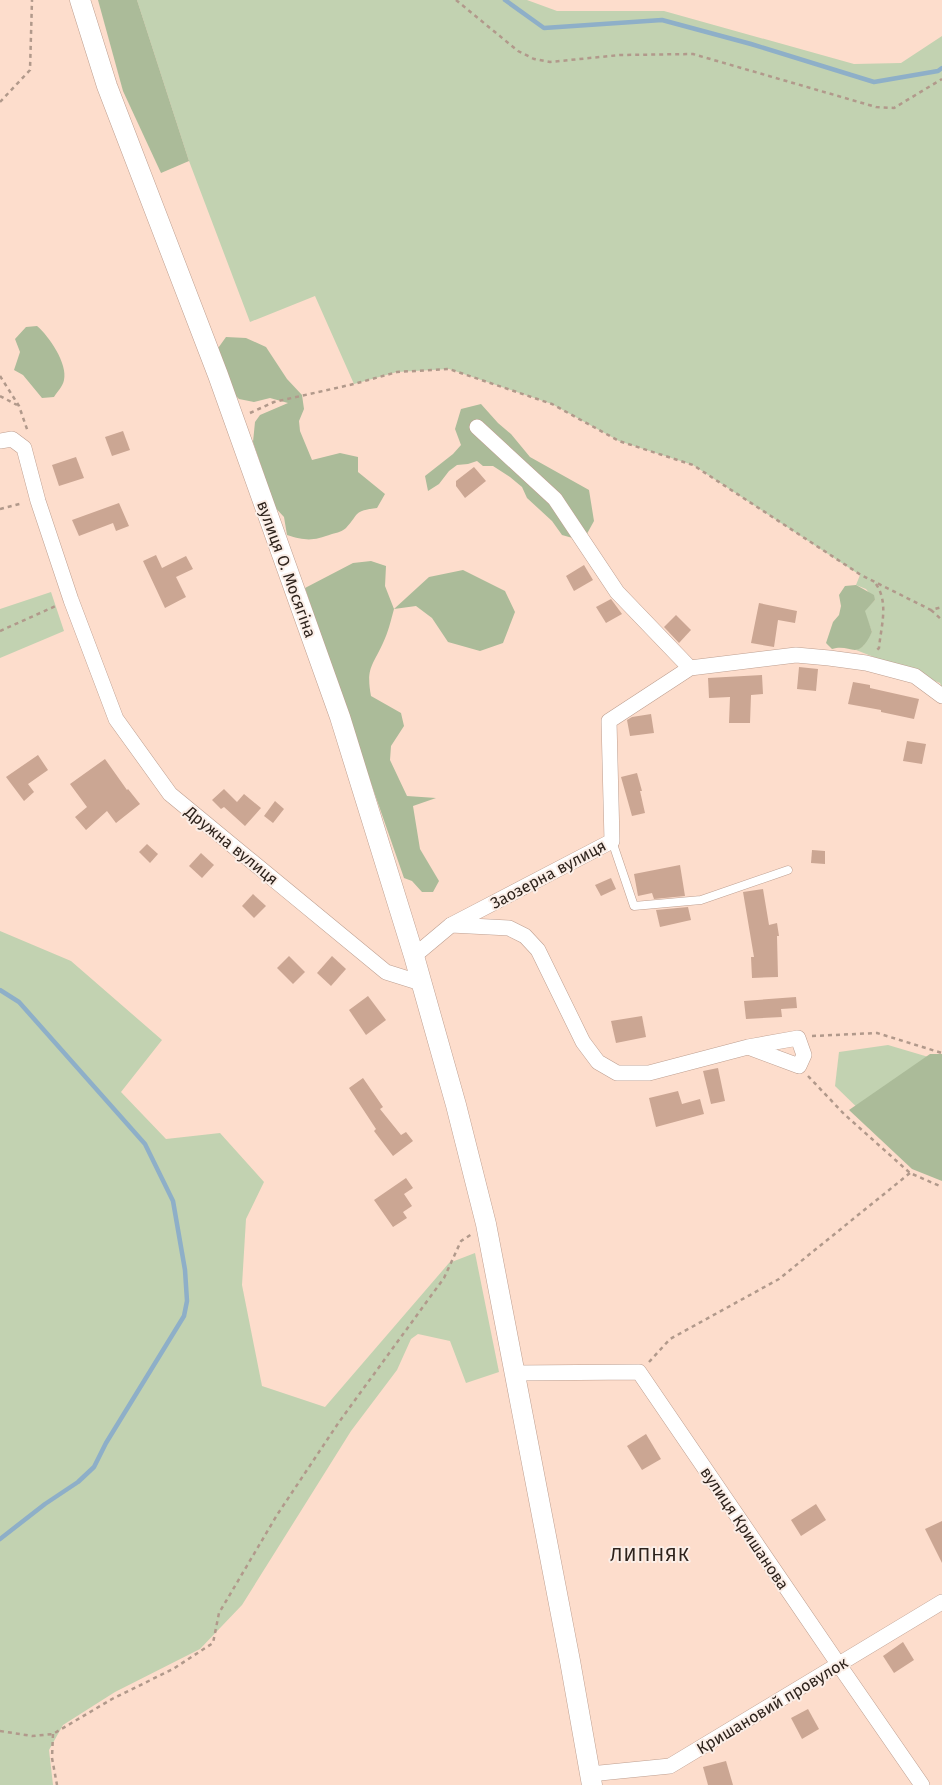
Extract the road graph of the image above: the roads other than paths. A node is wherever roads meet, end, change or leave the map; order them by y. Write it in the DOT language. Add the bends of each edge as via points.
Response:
graph roads {
  1 [pos="80,0"];
  2 [pos="477,427"];
  3 [pos="0,441"];
  4 [pos="690,668"];
  5 [pos="942,696"];
  6 [pos="612,840"];
  7 [pos="788,870"];
  8 [pos="451,924"];
  9 [pos="414,956"];
  10 [pos="421,983"];
  11 [pos="748,1047"];
  12 [pos="516,1373"];
  13 [pos="942,1602"];
  14 [pos="838,1665"];
  15 [pos="591,1779"];
  16 [pos="922,1785"];
  1 -- 9 [label="main road, вулиця О. Мосягіна" via="107,86 234,420 340,717"];
  2 -- 4 [label="street" via="555,499 616,592"];
  3 -- 10 [label="street, Дружна вулиця" via="12,439 24,448 71,600 116,719 170,794 386,972"];
  4 -- 5 [label="street, Заозерна вулиця" via="796,655 829,658 866,663 915,676"];
  4 -- 6 [label="street, Заозерна вулиця" via="609,721"];
  6 -- 7 [label="lane" via="634,906 701,900"];
  6 -- 8 [label="street, Заозерна вулиця"];
  8 -- 9 [label="street, Заозерна вулиця"];
  8 -- 11 [label="street, Заозерна вулиця" via="509,928 525,936 538,950 583,1042 598,1062 617,1073 649,1073"];
  9 -- 10 [label="main road, вулиця О. Мосягіна"];
  10 -- 12 [label="main road" via="486,1224"];
  11 -- 11 [label="street, Заозерна вулиця" via="798,1038 804,1055 799,1066"];
  12 -- 14 [label="street, вулиця Кришанова" via="639,1372"];
  12 -- 15 [label="main road"];
  13 -- 14 [label="street, Кришановий провулок"];
  14 -- 15 [label="street, Кришановий провулок" via="670,1766"];
  14 -- 16 [label="street, вулиця Кришанова"];
}
